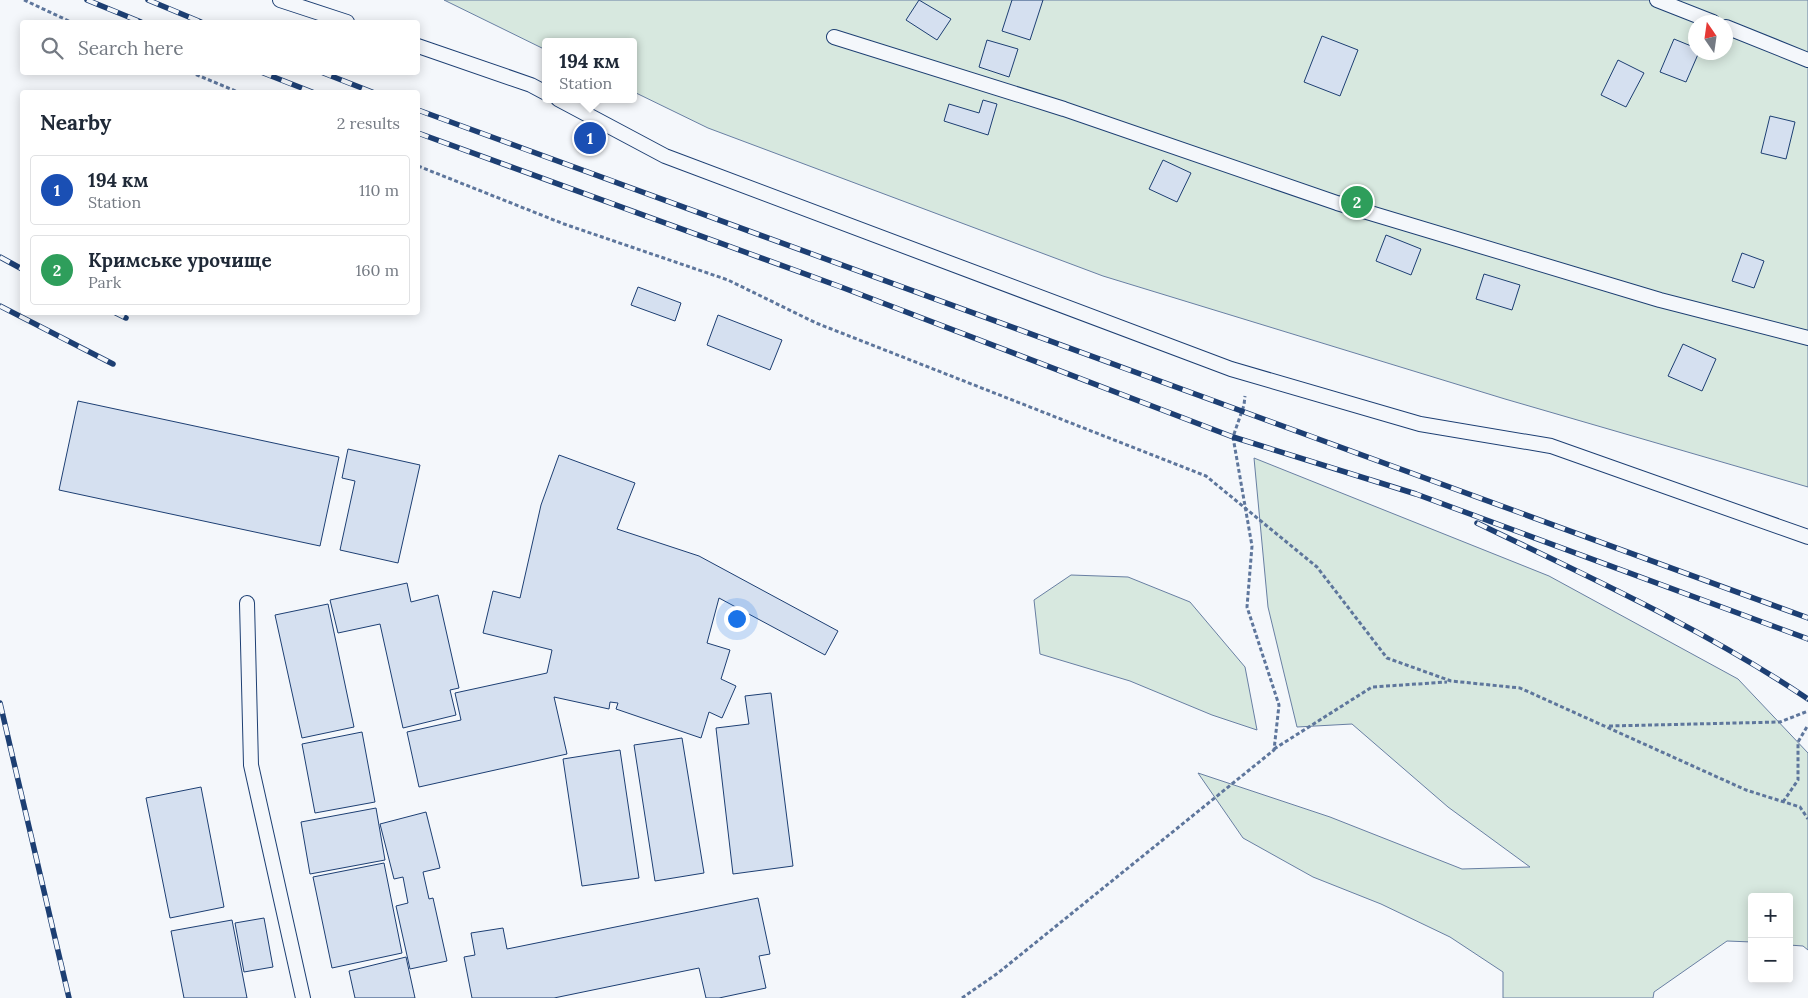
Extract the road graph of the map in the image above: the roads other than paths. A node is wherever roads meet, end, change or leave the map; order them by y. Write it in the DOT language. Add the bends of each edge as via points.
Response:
graph roads {
  1 [pos="280,0"];
  2 [pos="1657,0"];
  3 [pos="1695,15"];
  4 [pos="341,20"];
  5 [pos="1733,30"];
  6 [pos="834,37"];
  7 [pos="420,47"];
  8 [pos="1808,60"];
  9 [pos="542,91"];
  10 [pos="566,103"];
  11 [pos="1808,338"];
  12 [pos="1808,537"];
  13 [pos="247,603"];
  14 [pos="302,998"];
  1 -- 4 [label="lane"];
  2 -- 3 [label="lane"];
  5 -- 8 [label="lane"];
  6 -- 11 [label="lane" via="1064,109 1337,202 1660,300"];
  7 -- 9 [label="lane"];
  10 -- 12 [label="lane" via="665,156 1247,374 1420,424 1551,446"];
  13 -- 14 [label="lane" via="250,765"];
}
